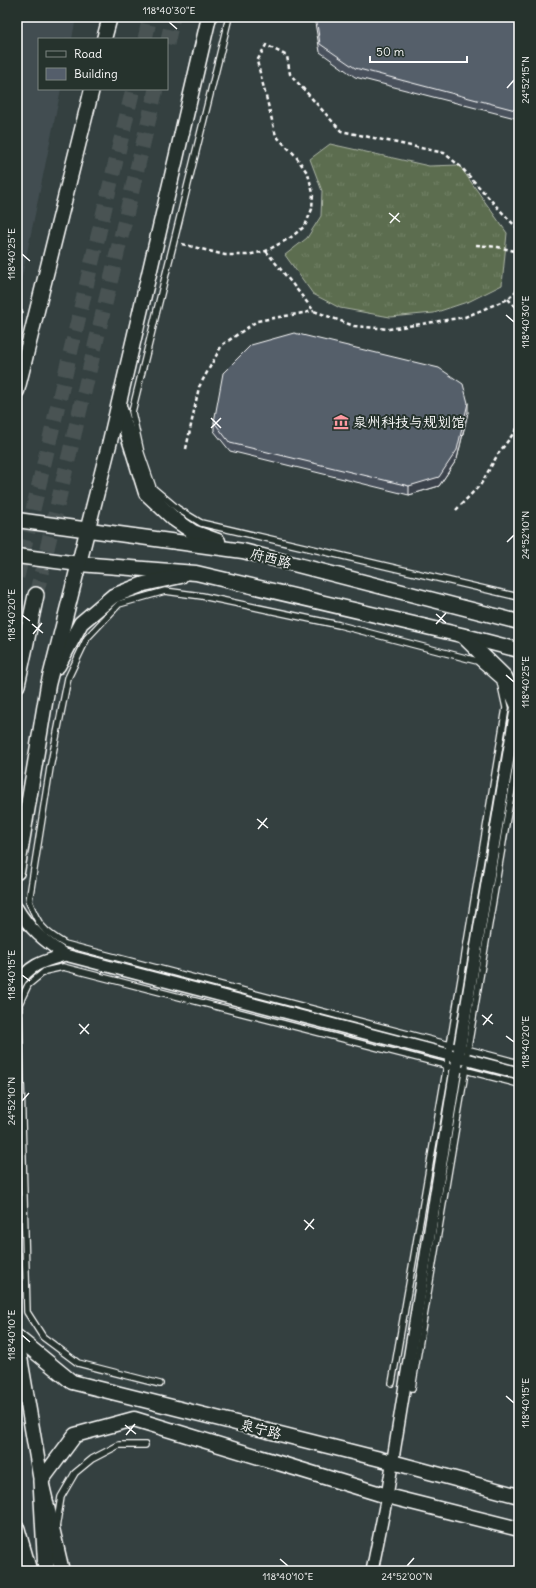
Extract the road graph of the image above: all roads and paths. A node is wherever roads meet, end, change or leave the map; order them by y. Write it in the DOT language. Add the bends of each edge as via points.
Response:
graph roads {
  1 [pos="110,17"];
  2 [pos="208,17"];
  3 [pos="229,17"];
  4 [pos="104,38"];
  5 [pos="92,90"];
  6 [pos="519,230"];
  7 [pos="174,241"];
  8 [pos="476,245"];
  9 [pos="266,251"];
  10 [pos="519,252"];
  11 [pos="519,288"];
  12 [pos="508,299"];
  13 [pos="17,305"];
  14 [pos="314,310"];
  15 [pos="519,311"];
  16 [pos="24,315"];
  17 [pos="17,391"];
  18 [pos="118,405"];
  19 [pos="519,426"];
  20 [pos="186,449"];
  21 [pos="456,510"];
  22 [pos="17,520"];
  23 [pos="88,529"];
  24 [pos="243,551"];
  25 [pos="17,556"];
  26 [pos="79,564"];
  27 [pos="196,573"];
  28 [pos="36,595"];
  29 [pos="519,597"];
  30 [pos="519,622"];
  31 [pos="461,634"];
  32 [pos="519,650"];
  33 [pos="17,685"];
  34 [pos="48,685"];
  35 [pos="518,703"];
  36 [pos="519,748"];
  37 [pos="17,872"];
  38 [pos="17,908"];
  39 [pos="65,955"];
  40 [pos="17,984"];
  41 [pos="458,1057"];
  42 [pos="519,1063"];
  43 [pos="519,1073"];
  44 [pos="519,1084"];
  45 [pos="17,1339"];
  46 [pos="392,1383"];
  47 [pos="160,1384"];
  48 [pos="412,1388"];
  49 [pos="145,1445"];
  50 [pos="392,1462"];
  51 [pos="41,1481"];
  52 [pos="387,1496"];
  53 [pos="519,1496"];
  54 [pos="17,1529"];
  55 [pos="519,1529"];
  56 [pos="55,1538"];
  57 [pos="29,1571"];
  58 [pos="46,1571"];
  59 [pos="62,1571"];
  60 [pos="372,1571"];
  1 -- 4 [label="street"];
  2 -- 18 [label="street"];
  3 -- 7 [label="lane"];
  5 -- 17 [label="street"];
  6 -- 9 [label="path" via="462,167 444,153 341,131 290,74 287,56 266,45 257,62 276,136 300,161 308,174 313,193 312,209 305,226 290,238"];
  7 -- 9 [label="path" via="225,255 248,255"];
  7 -- 29 [label="lane" via="132,412 141,453 153,488 178,509 201,523"];
  8 -- 10 [label="path"];
  9 -- 14 [label="path"];
  11 -- 12 [label="path"];
  12 -- 14 [label="path" via="465,317 390,329 354,326"];
  12 -- 15 [label="path"];
  13 -- 16 [label="path"];
  14 -- 20 [label="path" via="257,321 222,345 199,387"];
  18 -- 23 [label="street"];
  18 -- 24 [label="street" via="146,493 174,519 193,532"];
  19 -- 21 [label="path" via="498,454 481,484"];
  22 -- 23 [label="street, 府西路"];
  23 -- 24 [label="street, 府西路"];
  23 -- 26 [label="street"];
  24 -- 30 [label="street, 府西路"];
  25 -- 26 [label="street"];
  26 -- 27 [label="street"];
  26 -- 34 [label="street"];
  27 -- 31 [label="street"];
  27 -- 34 [label="street" via="144,584 113,596 81,622"];
  28 -- 33 [label="main road"];
  31 -- 32 [label="street"];
  31 -- 35 [label="street" via="505,677"];
  34 -- 37 [label="street"];
  35 -- 41 [label="street"];
  36 -- 41 [label="lane"];
  38 -- 39 [label="street" via="25,922 43,940"];
  39 -- 40 [label="street" via="40,962"];
  39 -- 41 [label="street"];
  41 -- 41 [label="lane" via="65,944 48,934 35,917 30,901 50,768 68,678 87,638 119,604 165,591 202,596 339,625 477,662 500,681 506,708"];
  41 -- 42 [label="lane"];
  41 -- 43 [label="street"];
  41 -- 44 [label="lane"];
  41 -- 46 [label="lane"];
  41 -- 47 [label="lane" via="63,966 45,971 28,985 19,1004 27,1312 43,1337 78,1363"];
  41 -- 48 [label="lane"];
  41 -- 50 [label="street"];
  45 -- 50 [label="street, 泉宁路" via="72,1382"];
  45 -- 51 [label="street"];
  49 -- 56 [label="lane" via="119,1445 92,1459 75,1473 61,1497"];
  50 -- 52 [label="street"];
  50 -- 53 [label="street, 泉宁路"];
  51 -- 52 [label="street, 泉宁路" via="76,1435 134,1419"];
  51 -- 56 [label="street"];
  51 -- 58 [label="main road"];
  52 -- 55 [label="street, 泉宁路"];
  52 -- 60 [label="street"];
  54 -- 57 [label="main road"];
  56 -- 59 [label="street"];
}
